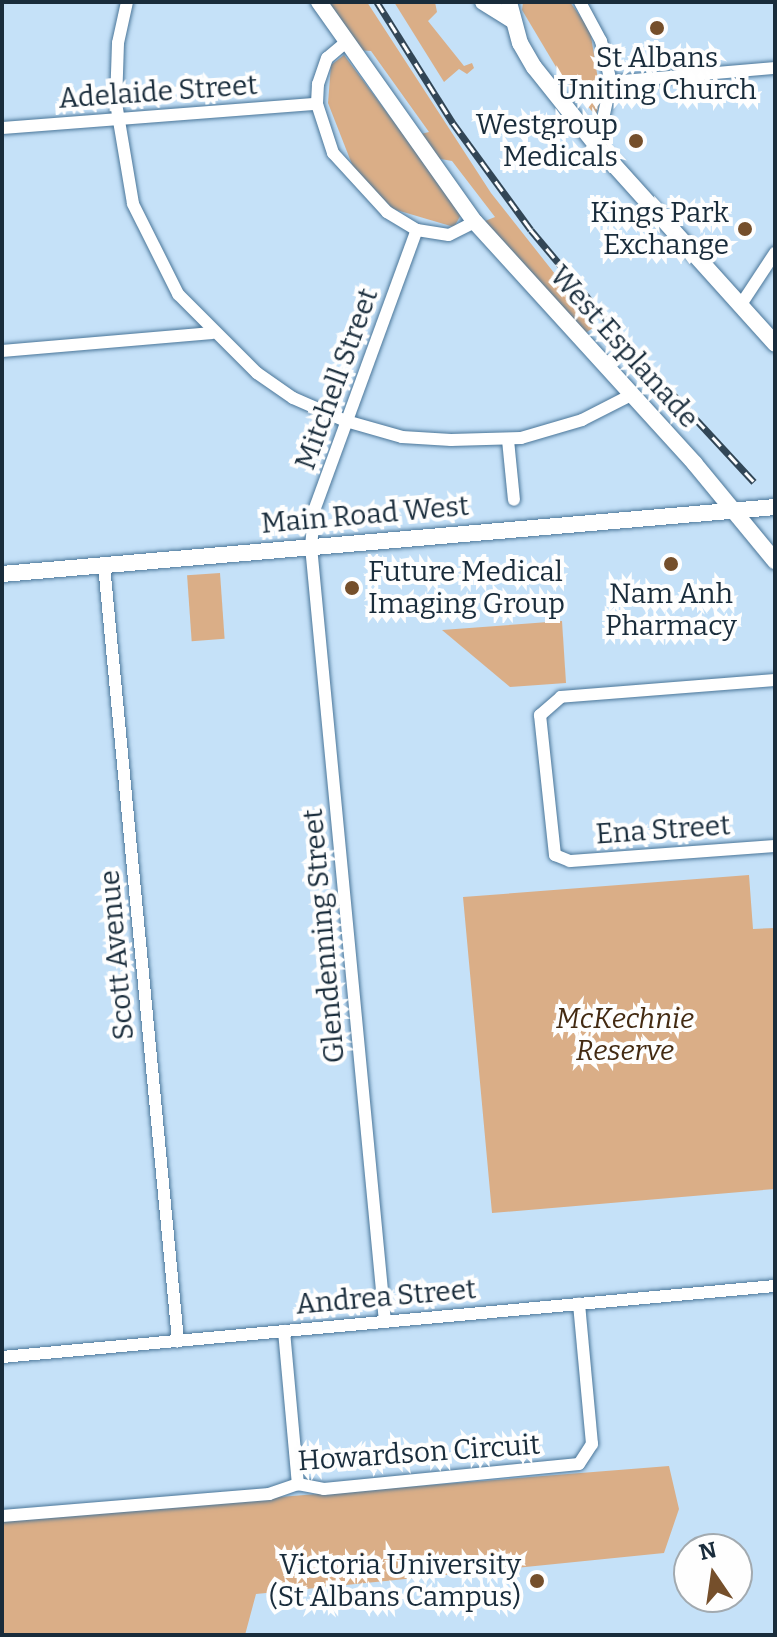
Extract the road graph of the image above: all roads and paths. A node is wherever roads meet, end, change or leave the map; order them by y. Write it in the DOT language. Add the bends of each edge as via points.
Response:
graph roads {
  1 [pos="127,2"];
  2 [pos="319,2"];
  3 [pos="482,2"];
  4 [pos="490,2"];
  5 [pos="509,2"];
  6 [pos="580,2"];
  7 [pos="513,21"];
  8 [pos="345,43"];
  9 [pos="775,68"];
  10 [pos="611,82"];
  11 [pos="317,104"];
  12 [pos="116,119"];
  13 [pos="2,128"];
  14 [pos="597,146"];
  15 [pos="475,222"];
  16 [pos="417,230"];
  17 [pos="775,253"];
  18 [pos="740,306"];
  19 [pos="212,333"];
  20 [pos="775,344"];
  21 [pos="2,351"];
  22 [pos="633,394"];
  23 [pos="346,421"];
  24 [pos="508,440"];
  25 [pos="514,500"];
  26 [pos="775,507"];
  27 [pos="733,509"];
  28 [pos="311,546"];
  29 [pos="775,561"];
  30 [pos="104,565"];
  31 [pos="2,574"];
  32 [pos="775,680"];
  33 [pos="775,846"];
  34 [pos="775,1286"];
  35 [pos="579,1304"];
  36 [pos="385,1322"];
  37 [pos="284,1331"];
  38 [pos="178,1341"];
  39 [pos="2,1357"];
  40 [pos="298,1484"];
  41 [pos="2,1516"];
  1 -- 12 [label="street" via="116,63"];
  2 -- 8 [label="street, West Esplanade"];
  3 -- 4 [label="street"];
  3 -- 7 [label="street"];
  5 -- 7 [label="street"];
  6 -- 10 [label="street" via="601,41"];
  7 -- 14 [label="street" via="534,67"];
  8 -- 11 [label="street" via="320,68"];
  8 -- 15 [label="street, West Esplanade"];
  9 -- 10 [label="street"];
  10 -- 14 [label="street"];
  11 -- 12 [label="street, Adelaide Street"];
  11 -- 16 [label="street" via="333,153 387,212"];
  12 -- 13 [label="street, Adelaide Street"];
  12 -- 19 [label="street" via="128,186 143,230 178,294"];
  14 -- 18 [label="street"];
  15 -- 16 [label="street" via="449,235"];
  15 -- 22 [label="street, West Esplanade"];
  16 -- 23 [label="street, Mitchell Street"];
  17 -- 18 [label="street"];
  18 -- 20 [label="street"];
  19 -- 21 [label="street"];
  19 -- 23 [label="street" via="278,389"];
  22 -- 24 [label="street" via="582,420"];
  22 -- 27 [label="street, West Esplanade"];
  23 -- 24 [label="street" via="402,437"];
  23 -- 28 [label="street, Mitchell Street" via="315,508"];
  24 -- 25 [label="street"];
  26 -- 27 [label="street, Main Road West"];
  27 -- 28 [label="street, Main Road West"];
  27 -- 29 [label="street, West Esplanade"];
  28 -- 30 [label="street, Main Road West"];
  28 -- 36 [label="street, Glendenning Street"];
  30 -- 31 [label="street, Main Road West"];
  30 -- 38 [label="street, Scott Avenue"];
  32 -- 33 [label="street, Ena Street" via="561,697 540,715 555,855 570,861"];
  34 -- 35 [label="street, Andrea Street"];
  35 -- 36 [label="street, Andrea Street"];
  35 -- 40 [label="street, Howardson Circuit" via="592,1444 579,1464 324,1489"];
  36 -- 37 [label="street, Andrea Street"];
  37 -- 38 [label="street, Andrea Street"];
  37 -- 40 [label="street"];
  38 -- 39 [label="street, Andrea Street"];
  40 -- 41 [label="street, Howardson Circuit" via="269,1494"];
}
